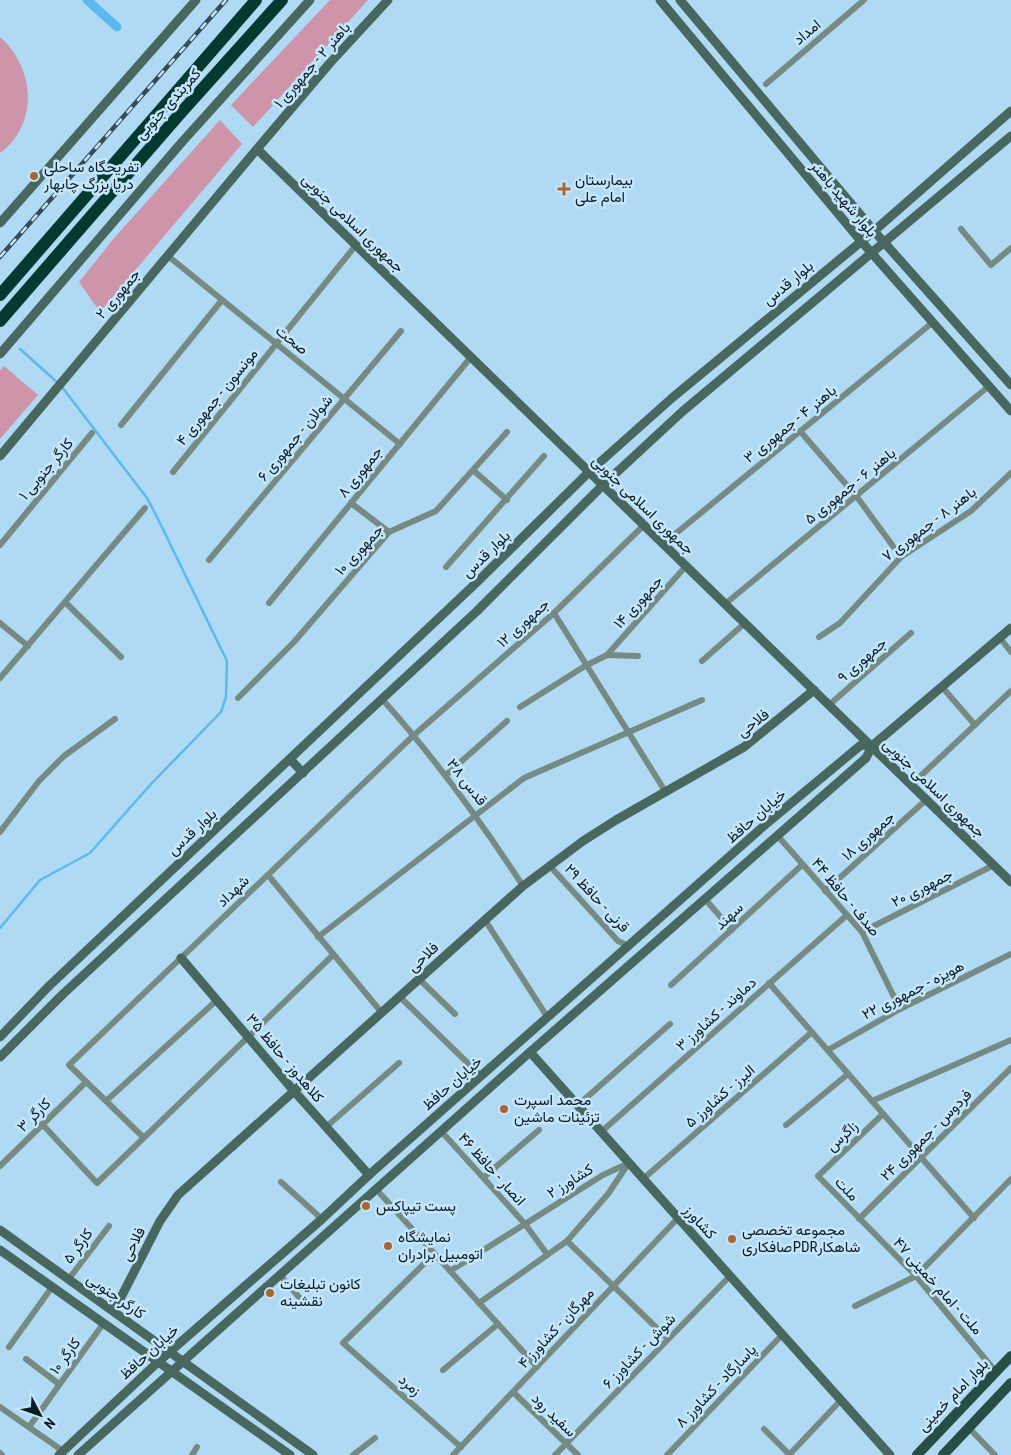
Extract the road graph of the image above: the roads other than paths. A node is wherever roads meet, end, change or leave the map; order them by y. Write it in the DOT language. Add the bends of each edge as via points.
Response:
graph roads {
  1 [pos="196,0"];
  2 [pos="256,0"];
  3 [pos="282,0"];
  4 [pos="310,0"];
  5 [pos="388,0"];
  6 [pos="660,0"];
  7 [pos="680,0"];
  8 [pos="864,0"];
  9 [pos="766,84"];
  10 [pos="1011,112"];
  11 [pos="1011,136"];
  12 [pos="257,149"];
  13 [pos="0,223"];
  14 [pos="961,229"];
  15 [pos="874,231"];
  16 [pos="861,241"];
  17 [pos="886,243"];
  18 [pos="356,245"];
  19 [pos="1011,248"];
  20 [pos="872,254"];
  21 [pos="168,256"];
  22 [pos="0,295"];
  23 [pos="222,300"];
  24 [pos="0,321"];
  25 [pos="932,323"];
  26 [pos="401,331"];
  27 [pos="276,344"];
  28 [pos="977,346"];
  29 [pos="0,354"];
  30 [pos="471,357"];
  31 [pos="963,357"];
  32 [pos="1011,385"];
  33 [pos="989,386"];
  34 [pos="672,398"];
  35 [pos="344,399"];
  36 [pos="683,411"];
  37 [pos="1011,411"];
  38 [pos="122,425"];
  39 [pos="800,431"];
  40 [pos="507,432"];
  41 [pos="92,433"];
  42 [pos="400,444"];
  43 [pos="0,456"];
  44 [pos="544,456"];
  45 [pos="472,470"];
  46 [pos="173,472"];
  47 [pos="589,472"];
  48 [pos="1011,473"];
  49 [pos="603,485"];
  50 [pos="857,497"];
  51 [pos="507,500"];
  52 [pos="352,503"];
  53 [pos="145,508"];
  54 [pos="644,525"];
  55 [pos="389,532"];
  56 [pos="663,544"];
  57 [pos="0,545"];
  58 [pos="901,557"];
  59 [pos="209,560"];
  60 [pos="686,566"];
  61 [pos="446,567"];
  62 [pos="66,603"];
  63 [pos="269,603"];
  64 [pos="725,604"];
  65 [pos="554,612"];
  66 [pos="0,623"];
  67 [pos="745,623"];
  68 [pos="1011,628"];
  69 [pos="911,633"];
  70 [pos="819,637"];
  71 [pos="1000,638"];
  72 [pos="28,646"];
  73 [pos="1011,652"];
  74 [pos="607,655"];
  75 [pos="638,656"];
  76 [pos="120,657"];
  77 [pos="702,660"];
  78 [pos="585,666"];
  79 [pos="0,678"];
  80 [pos="943,688"];
  81 [pos="814,690"];
  82 [pos="1011,691"];
  83 [pos="238,698"];
  84 [pos="382,699"];
  85 [pos="702,700"];
  86 [pos="829,705"];
  87 [pos="520,707"];
  88 [pos="115,719"];
  89 [pos="506,721"];
  90 [pos="975,725"];
  91 [pos="628,733"];
  92 [pos="414,735"];
  93 [pos="872,746"];
  94 [pos="290,759"];
  95 [pos="303,773"];
  96 [pos="446,775"];
  97 [pos="911,785"];
  98 [pos="665,791"];
  99 [pos="926,800"];
  100 [pos="476,815"];
  101 [pos="0,832"];
  102 [pos="776,835"];
  103 [pos="549,865"];
  104 [pos="802,865"];
  105 [pos="994,865"];
  106 [pos="268,875"];
  107 [pos="1011,882"];
  108 [pos="524,886"];
  109 [pos="826,891"];
  110 [pos="705,899"];
  111 [pos="847,915"];
  112 [pos="485,920"];
  113 [pos="732,930"];
  114 [pos="862,932"];
  115 [pos="318,937"];
  116 [pos="629,946"];
  117 [pos="332,954"];
  118 [pos="1011,954"];
  119 [pos="181,958"];
  120 [pos="595,976"];
  121 [pos="419,979"];
  122 [pos="769,983"];
  123 [pos="671,984"];
  124 [pos="604,987"];
  125 [pos="400,997"];
  126 [pos="217,1000"];
  127 [pos="900,1009"];
  128 [pos="382,1013"];
  129 [pos="454,1014"];
  130 [pos="548,1018"];
  131 [pos="670,1024"];
  132 [pos="812,1032"];
  133 [pos="0,1037"];
  134 [pos="249,1037"];
  135 [pos="1011,1040"];
  136 [pos="828,1050"];
  137 [pos="530,1052"];
  138 [pos="0,1057"];
  139 [pos="398,1063"];
  140 [pos="1011,1068"];
  141 [pos="848,1074"];
  142 [pos="481,1076"];
  143 [pos="86,1082"];
  144 [pos="294,1091"];
  145 [pos="455,1099"];
  146 [pos="106,1101"];
  147 [pos="872,1101"];
  148 [pos="578,1105"];
  149 [pos="464,1110"];
  150 [pos="884,1114"];
  151 [pos="42,1124"];
  152 [pos="786,1125"];
  153 [pos="326,1126"];
  154 [pos="539,1130"];
  155 [pos="441,1131"];
  156 [pos="601,1132"];
  157 [pos="143,1137"];
  158 [pos="921,1157"];
  159 [pos="629,1163"];
  160 [pos="0,1166"];
  161 [pos="369,1175"];
  162 [pos="818,1176"];
  163 [pos="484,1177"];
  164 [pos="644,1179"];
  165 [pos="1011,1180"];
  166 [pos="281,1182"];
  167 [pos="376,1189"];
  168 [pos="678,1218"];
  169 [pos="974,1218"];
  170 [pos="322,1219"];
  171 [pos="859,1219"];
  172 [pos="525,1224"];
  173 [pos="108,1226"];
  174 [pos="0,1230"];
  175 [pos="567,1240"];
  176 [pos="0,1250"];
  177 [pos="434,1254"];
  178 [pos="547,1254"];
  179 [pos="450,1271"];
  180 [pos="280,1275"];
  181 [pos="730,1276"];
  182 [pos="916,1276"];
  183 [pos="68,1280"];
  184 [pos="614,1286"];
  185 [pos="52,1288"];
  186 [pos="303,1302"];
  187 [pos="479,1303"];
  188 [pos="854,1306"];
  189 [pos="114,1311"];
  190 [pos="104,1324"];
  191 [pos="498,1324"];
  192 [pos="782,1335"];
  193 [pos="668,1339"];
  194 [pos="9,1347"];
  195 [pos="170,1351"];
  196 [pos="1011,1356"];
  197 [pos="26,1359"];
  198 [pos="183,1361"];
  199 [pos="158,1362"];
  200 [pos="537,1367"];
  201 [pos="443,1370"];
  202 [pos="171,1372"];
  203 [pos="996,1372"];
  204 [pos="1011,1383"];
  205 [pos="59,1384"];
  206 [pos="512,1392"];
  207 [pos="841,1400"];
  208 [pos="0,1407"];
  209 [pos="29,1427"];
  210 [pos="969,1428"];
  211 [pos="764,1429"];
  212 [pos="375,1438"];
  213 [pos="566,1444"];
  214 [pos="197,1447"];
  215 [pos="461,1447"];
  216 [pos="61,1453"];
  217 [pos="78,1455"];
  218 [pos="192,1455"];
  219 [pos="290,1455"];
  220 [pos="313,1455"];
  221 [pos="353,1455"];
  222 [pos="453,1455"];
  223 [pos="555,1455"];
  224 [pos="578,1455"];
  225 [pos="667,1455"];
  226 [pos="789,1455"];
  227 [pos="890,1455"];
  228 [pos="917,1455"];
  229 [pos="943,1455"];
  230 [pos="995,1455"];
  1 -- 13 [label="main road"];
  2 -- 22 [label="highway, کمربندی جنوبی"];
  3 -- 24 [label="highway, کمربندی جنوبی"];
  4 -- 29 [label="main road" via="176,149"];
  5 -- 12 [label="main road, باهنر ۲ - جمهوری ۱"];
  6 -- 16 [label="main road, بلوار شهید باهنر"];
  7 -- 15 [label="main road, بلوار شهید باهنر"];
  8 -- 9 [label="street, امداد"];
  10 -- 15 [label="main road, بلوار قدس"];
  11 -- 17 [label="main road, بلوار قدس"];
  12 -- 18 [label="main road, جمهوری اسلامی جنوبی"];
  12 -- 21 [label="main road, جمهوری ۲"];
  14 -- 19 [label="street" via="991,264"];
  15 -- 16 [label="main road, بلوار قدس"];
  15 -- 17 [label="main road, بلوار شهید باهنر"];
  16 -- 20 [label="main road, بلوار شهید باهنر"];
  16 -- 34 [label="main road, بلوار قدس"];
  17 -- 20 [label="main road, بلوار قدس"];
  17 -- 28 [label="main road, بلوار شهید باهنر"];
  18 -- 27 [label="street, مونسون - جمهوری ۴"];
  18 -- 30 [label="main road, جمهوری اسلامی جنوبی"];
  20 -- 25 [label="main road, بلوار شهید باهنر"];
  20 -- 36 [label="main road, بلوار قدس"];
  21 -- 23 [label="street, صحت"];
  21 -- 43 [label="main road, جمهوری ۲"];
  23 -- 27 [label="street, صحت"];
  23 -- 38 [label="street"];
  25 -- 31 [label="main road, بلوار شهید باهنر"];
  25 -- 39 [label="street, باهنر ۴ - جمهوری ۳"];
  26 -- 35 [label="street, شولان - جمهوری ۶"];
  27 -- 35 [label="street, صحت"];
  27 -- 46 [label="street, مونسون - جمهوری ۴"];
  28 -- 31 [label="main road"];
  28 -- 32 [label="main road, بلوار شهید باهنر"];
  30 -- 42 [label="street, جمهوری ۸"];
  30 -- 47 [label="main road, جمهوری اسلامی جنوبی"];
  31 -- 33 [label="main road, بلوار شهید باهنر"];
  33 -- 37 [label="main road, بلوار شهید باهنر"];
  33 -- 50 [label="street, باهنر ۶ - جمهوری ۵"];
  34 -- 36 [label="main road"];
  34 -- 47 [label="main road, بلوار قدس"];
  35 -- 42 [label="street, صحت"];
  35 -- 59 [label="street, شولان - جمهوری ۶"];
  36 -- 49 [label="main road, بلوار قدس"];
  39 -- 50 [label="street"];
  39 -- 56 [label="street, باهنر ۴ - جمهوری ۳"];
  40 -- 45 [label="street, جمهوری ۱۰"];
  41 -- 57 [label="street, کارگر جنوبی ۱"];
  42 -- 52 [label="street, جمهوری ۸"];
  44 -- 51 [label="street"];
  45 -- 51 [label="street"];
  45 -- 55 [label="street, جمهوری ۱۰" via="436,511"];
  47 -- 49 [label="main road, جمهوری اسلامی جنوبی"];
  47 -- 94 [label="main road, بلوار قدس"];
  48 -- 58 [label="street, باهنر ۸ - جمهوری ۷" via="971,511"];
  49 -- 54 [label="main road, جمهوری اسلامی جنوبی"];
  49 -- 84 [label="main road, بلوار قدس"];
  50 -- 58 [label="street"];
  50 -- 64 [label="street, باهنر ۶ - جمهوری ۵"];
  51 -- 61 [label="street"];
  52 -- 55 [label="street"];
  52 -- 63 [label="street, جمهوری ۸"];
  53 -- 62 [label="street"];
  54 -- 56 [label="main road, جمهوری اسلامی جنوبی"];
  54 -- 65 [label="street, جمهوری ۱۲"];
  55 -- 83 [label="street, جمهوری ۱۰" via="294,642"];
  56 -- 60 [label="main road, جمهوری اسلامی جنوبی"];
  58 -- 70 [label="street, باهنر ۸ - جمهوری ۷" via="840,623"];
  60 -- 64 [label="main road, جمهوری اسلامی جنوبی"];
  60 -- 74 [label="street, جمهوری ۱۴"];
  62 -- 72 [label="street"];
  62 -- 76 [label="street"];
  64 -- 67 [label="main road, جمهوری اسلامی جنوبی"];
  65 -- 78 [label="street"];
  65 -- 92 [label="street, جمهوری ۱۲"];
  66 -- 72 [label="street"];
  67 -- 77 [label="street"];
  67 -- 81 [label="main road, جمهوری اسلامی جنوبی"];
  68 -- 71 [label="main road, خیابان حافظ"];
  69 -- 86 [label="street, جمهوری ۹"];
  71 -- 73 [label="street"];
  71 -- 80 [label="main road, خیابان حافظ"];
  72 -- 79 [label="street"];
  74 -- 75 [label="street"];
  74 -- 78 [label="street"];
  78 -- 87 [label="street"];
  78 -- 91 [label="street"];
  80 -- 90 [label="street"];
  80 -- 93 [label="main road, خیابان حافظ"];
  81 -- 86 [label="main road, جمهوری اسلامی جنوبی"];
  81 -- 98 [label="main road, فلاحی" via="744,747"];
  82 -- 90 [label="street"];
  84 -- 92 [label="street, قدس ۳۸"];
  84 -- 95 [label="main road, بلوار قدس"];
  85 -- 91 [label="street"];
  86 -- 93 [label="main road, جمهوری اسلامی جنوبی"];
  88 -- 101 [label="street" via="58,762"];
  89 -- 96 [label="street"];
  90 -- 97 [label="street"];
  91 -- 98 [label="street"];
  91 -- 100 [label="street" via="524,778"];
  92 -- 96 [label="street, قدس ۳۸"];
  92 -- 106 [label="street, شهداد"];
  93 -- 97 [label="main road, جمهوری اسلامی جنوبی"];
  93 -- 102 [label="main road, خیابان حافظ" via="866,758"];
  93 -- 116 [label="main road, خیابان حافظ" via="861,745"];
  94 -- 95 [label="main road"];
  94 -- 133 [label="main road, بلوار قدس"];
  95 -- 138 [label="main road, بلوار قدس" via="62,995"];
  96 -- 100 [label="street, قدس ۳۸"];
  97 -- 99 [label="main road, جمهوری اسلامی جنوبی"];
  98 -- 103 [label="main road, فلاحی"];
  99 -- 105 [label="main road, جمهوری اسلامی جنوبی"];
  99 -- 109 [label="street, جمهوری ۱۸"];
  100 -- 108 [label="street, قدس ۳۸"];
  100 -- 115 [label="street"];
  102 -- 104 [label="street, صدف - حافظ ۴۴"];
  102 -- 110 [label="main road, خیابان حافظ"];
  103 -- 108 [label="main road, فلاحی"];
  103 -- 116 [label="street, قرنی - حافظ ۲۹" via="618,941"];
  104 -- 109 [label="street, صدف - حافظ ۴۴"];
  104 -- 113 [label="street, سهند"];
  105 -- 107 [label="main road, جمهوری اسلامی جنوبی"];
  105 -- 114 [label="street, جمهوری ۲۰"];
  106 -- 115 [label="street"];
  106 -- 119 [label="street, شهداد"];
  108 -- 112 [label="main road, فلاحی"];
  109 -- 111 [label="street, صدف - حافظ ۴۴"];
  110 -- 113 [label="street"];
  110 -- 124 [label="main road, خیابان حافظ"];
  111 -- 114 [label="street, صدف - حافظ ۴۴"];
  111 -- 122 [label="street, دماوند - کشاورز ۳"];
  112 -- 121 [label="main road, فلاحی"];
  112 -- 130 [label="street"];
  113 -- 123 [label="street, سهند"];
  114 -- 127 [label="street, صدف - حافظ ۴۴"];
  115 -- 117 [label="street"];
  116 -- 120 [label="main road, خیابان حافظ"];
  117 -- 128 [label="street"];
  117 -- 134 [label="street"];
  118 -- 127 [label="street, هویزه - جمهوری ۲۲"];
  119 -- 126 [label="main road, کلاهدوز - حافظ ۳۵"];
  119 -- 143 [label="street, شهداد" via="69,1065"];
  120 -- 124 [label="main road"];
  120 -- 130 [label="main road, خیابان حافظ"];
  121 -- 125 [label="main road, فلاحی"];
  121 -- 129 [label="street"];
  122 -- 132 [label="street"];
  122 -- 156 [label="street, دماوند - کشاورز ۳"];
  124 -- 137 [label="main road, خیابان حافظ"];
  125 -- 128 [label="main road, فلاحی"];
  125 -- 142 [label="street"];
  126 -- 134 [label="main road, کلاهدوز - حافظ ۳۵"];
  126 -- 146 [label="street"];
  127 -- 136 [label="street, هویزه - جمهوری ۲۲"];
  128 -- 144 [label="main road, فلاحی"];
  130 -- 142 [label="main road, خیابان حافظ"];
  131 -- 148 [label="street"];
  132 -- 136 [label="street"];
  132 -- 164 [label="street, البرز - کشاورز ۵"];
  134 -- 144 [label="main road, کلاهدوز - حافظ ۳۵"];
  134 -- 157 [label="street"];
  135 -- 147 [label="street"];
  136 -- 141 [label="street"];
  137 -- 148 [label="main road, کشاورز"];
  137 -- 149 [label="main road, خیابان حافظ"];
  139 -- 153 [label="street"];
  140 -- 158 [label="street, فردوس - جمهوری ۲۴"];
  141 -- 147 [label="street"];
  141 -- 152 [label="street"];
  142 -- 145 [label="main road, خیابان حافظ"];
  143 -- 146 [label="street"];
  143 -- 151 [label="street, کارگر ۳"];
  144 -- 153 [label="main road, کلاهدوز - حافظ ۳۵"];
  144 -- 189 [label="main road, فلاحی" via="178,1194 160,1221"];
  145 -- 149 [label="main road"];
  145 -- 161 [label="main road, خیابان حافظ"];
  146 -- 157 [label="street"];
  147 -- 150 [label="street"];
  148 -- 156 [label="main road, کشاورز"];
  149 -- 155 [label="main road, خیابان حافظ"];
  150 -- 158 [label="street"];
  150 -- 162 [label="street, زاگرس"];
  151 -- 157 [label="street" via="97,1183"];
  151 -- 160 [label="street, کارگر ۳"];
  153 -- 161 [label="main road, کلاهدوز - حافظ ۳۵"];
  154 -- 163 [label="street"];
  155 -- 163 [label="street, انصار - حافظ ۴۶"];
  155 -- 167 [label="main road, خیابان حافظ"];
  156 -- 159 [label="main road, کشاورز"];
  158 -- 169 [label="street"];
  158 -- 171 [label="street, فردوس - جمهوری ۲۴"];
  159 -- 164 [label="main road, کشاورز"];
  159 -- 172 [label="street, کشاورز ۲" via="603,1175"];
  159 -- 175 [label="street" via="608,1194"];
  161 -- 170 [label="main road, خیابان حافظ"];
  162 -- 171 [label="street, ملت"];
  163 -- 172 [label="street, انصار - حافظ ۴۶"];
  164 -- 168 [label="main road, کشاورز"];
  165 -- 169 [label="street"];
  166 -- 170 [label="street"];
  167 -- 177 [label="street"];
  167 -- 180 [label="main road, خیابان حافظ"];
  168 -- 181 [label="main road, کشاورز"];
  168 -- 184 [label="street, مهرگان - کشاورز ۴"];
  169 -- 182 [label="street"];
  170 -- 195 [label="main road, خیابان حافظ"];
  171 -- 182 [label="street, ملت - امام خمینی ۴۷"];
  172 -- 178 [label="street, انصار - حافظ ۴۶"];
  172 -- 179 [label="street, کشاورز ۲"];
  173 -- 183 [label="street, کارگر ۵"];
  174 -- 183 [label="main road, کارگر جنوبی"];
  175 -- 178 [label="street"];
  175 -- 184 [label="street"];
  176 -- 185 [label="main road, کارگر جنوبی"];
  177 -- 179 [label="street"];
  177 -- 215 [label="street, زمرد" via="342,1343"];
  178 -- 187 [label="street"];
  179 -- 187 [label="street"];
  180 -- 186 [label="street"];
  180 -- 198 [label="main road, خیابان حافظ"];
  181 -- 192 [label="main road, کشاورز"];
  181 -- 193 [label="street, شوش - کشاورز ۶"];
  182 -- 188 [label="street"];
  182 -- 203 [label="street, ملت - امام خمینی ۴۷"];
  183 -- 189 [label="main road, کارگر جنوبی"];
  184 -- 193 [label="street"];
  184 -- 200 [label="street, مهرگان - کشاورز ۴"];
  185 -- 190 [label="main road, کارگر جنوبی"];
  185 -- 194 [label="street"];
  187 -- 191 [label="street"];
  189 -- 195 [label="main road, کارگر جنوبی"];
  190 -- 199 [label="main road, کارگر جنوبی"];
  190 -- 205 [label="street, کارگر ۱۰"];
  191 -- 200 [label="street"];
  191 -- 201 [label="street"];
  192 -- 207 [label="main road, کشاورز"];
  192 -- 225 [label="street, پاسارگاد - کشاورز ۸"];
  193 -- 213 [label="street, شوش - کشاورز ۶"];
  195 -- 198 [label="main road, کارگر جنوبی"];
  195 -- 199 [label="main road, خیابان حافظ"];
  196 -- 203 [label="main road, بلوار امام خمینی"];
  197 -- 205 [label="street"];
  198 -- 202 [label="main road, خیابان حافظ"];
  198 -- 220 [label="main road, کارگر جنوبی"];
  199 -- 202 [label="main road, کارگر جنوبی"];
  199 -- 216 [label="main road, خیابان حافظ"];
  200 -- 206 [label="street, مهرگان - کشاورز ۴"];
  202 -- 217 [label="main road, خیابان حافظ"];
  202 -- 219 [label="main road, کارگر جنوبی"];
  203 -- 228 [label="main road, بلوار امام خمینی"];
  204 -- 210 [label="main road"];
  205 -- 209 [label="street, کارگر ۱۰"];
  206 -- 213 [label="street, سفید رود"];
  206 -- 215 [label="street, مهرگان - کشاورز ۴"];
  207 -- 226 [label="street"];
  207 -- 227 [label="main road, کشاورز"];
  208 -- 209 [label="street"];
  209 -- 216 [label="street"];
  210 -- 229 [label="main road"];
  210 -- 230 [label="street"];
  211 -- 226 [label="street"];
  212 -- 221 [label="street"];
  213 -- 223 [label="street, شوش - کشاورز ۶"];
  213 -- 224 [label="street, سفید رود"];
  214 -- 218 [label="street"];
  215 -- 222 [label="street, مهرگان - کشاورز ۴"];
}
